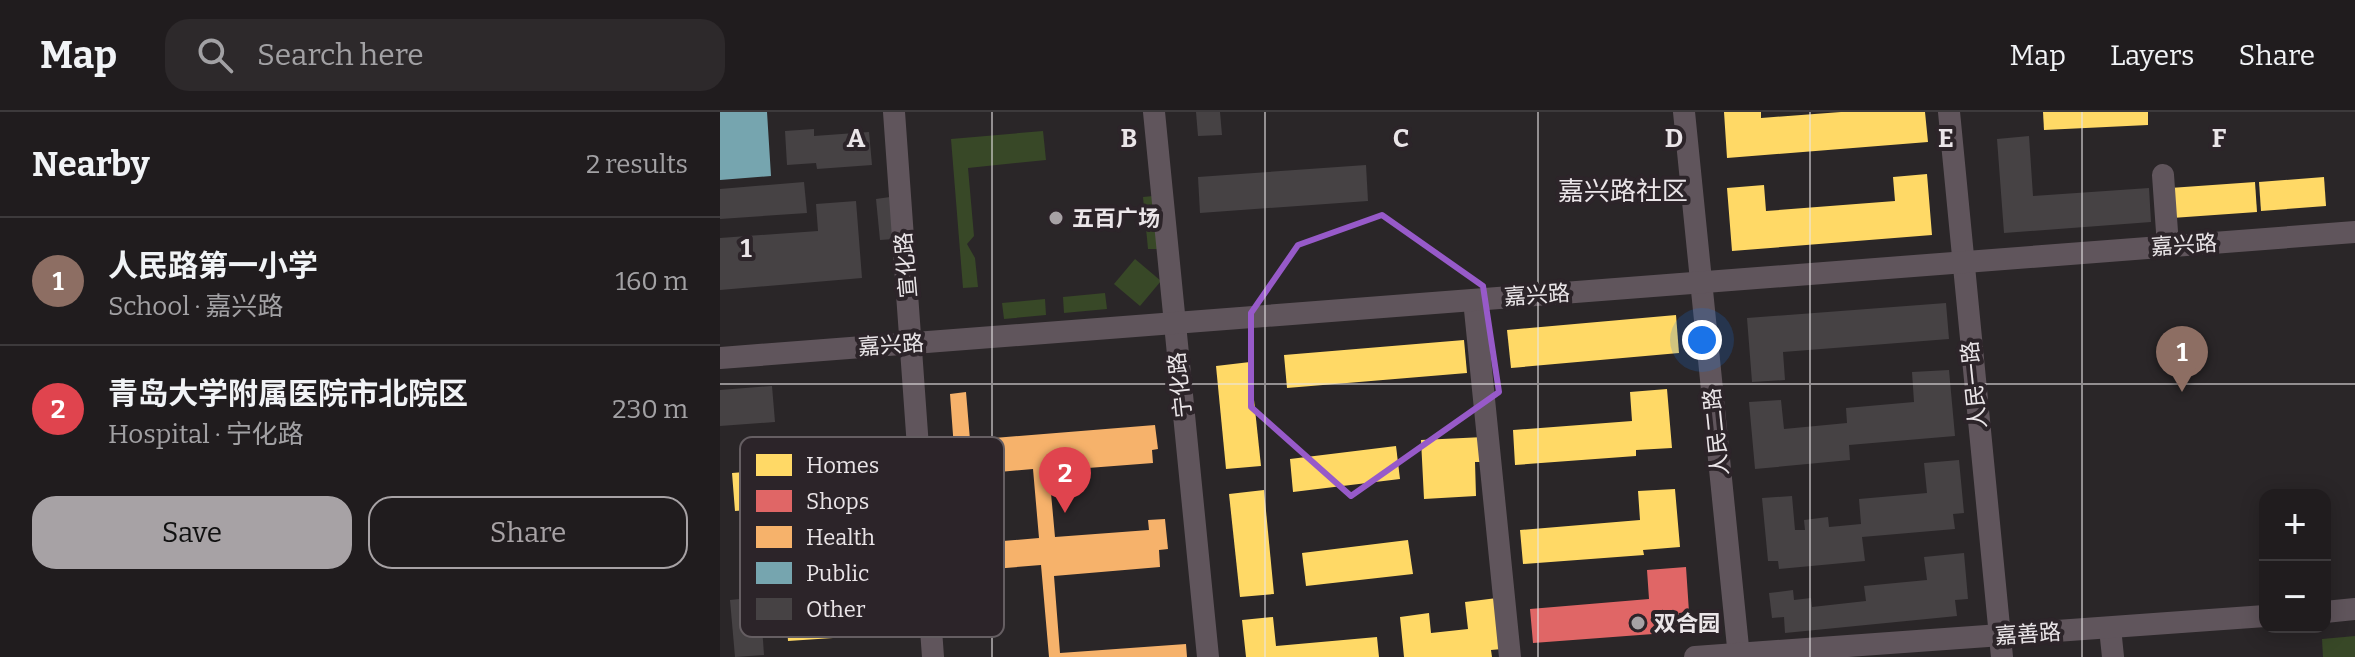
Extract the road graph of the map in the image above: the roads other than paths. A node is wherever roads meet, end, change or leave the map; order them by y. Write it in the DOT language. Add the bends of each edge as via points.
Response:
graph roads {
  1 [pos="894,112"];
  2 [pos="1154,112"];
  3 [pos="1684,112"];
  4 [pos="1949,112"];
  5 [pos="2163,175"];
  6 [pos="2355,232"];
  7 [pos="2168,246"];
  8 [pos="1962,262"];
  9 [pos="1700,282"];
  10 [pos="1474,300"];
  11 [pos="1174,323"];
  12 [pos="913,343"];
  13 [pos="720,358"];
  14 [pos="919,437"];
  15 [pos="2355,609"];
  16 [pos="2331,611"];
  17 [pos="2259,616"];
  18 [pos="2110,628"];
  19 [pos="932,637"];
  20 [pos="2001,647"];
  21 [pos="1739,655"];
  22 [pos="933,657"];
  23 [pos="1208,657"];
  24 [pos="1510,657"];
  25 [pos="1695,657"];
  26 [pos="2113,657"];
  1 -- 12 [label="street, 宣化路"];
  2 -- 11 [label="street, 宁化路"];
  3 -- 9 [label="street, 人民二路"];
  4 -- 8 [label="street, 人民一路"];
  5 -- 7 [label="street"];
  6 -- 7 [label="street, 嘉兴路"];
  7 -- 8 [label="street, 嘉兴路"];
  8 -- 9 [label="street, 嘉兴路"];
  8 -- 20 [label="street, 人民一路"];
  9 -- 10 [label="street, 嘉兴路"];
  9 -- 21 [label="street, 人民二路"];
  10 -- 11 [label="street, 嘉兴路"];
  10 -- 24 [label="street"];
  11 -- 12 [label="street, 嘉兴路"];
  11 -- 23 [label="street, 宁化路"];
  12 -- 13 [label="street, 嘉兴路"];
  12 -- 14 [label="street, 宣化路"];
  15 -- 16 [label="street"];
  17 -- 18 [label="street, 嘉善路"];
  18 -- 20 [label="street, 嘉善路"];
  18 -- 26 [label="street"];
  19 -- 22 [label="street, 宣化路"];
  20 -- 21 [label="street, 嘉善路"];
  21 -- 25 [label="street, 嘉善路"];
}
